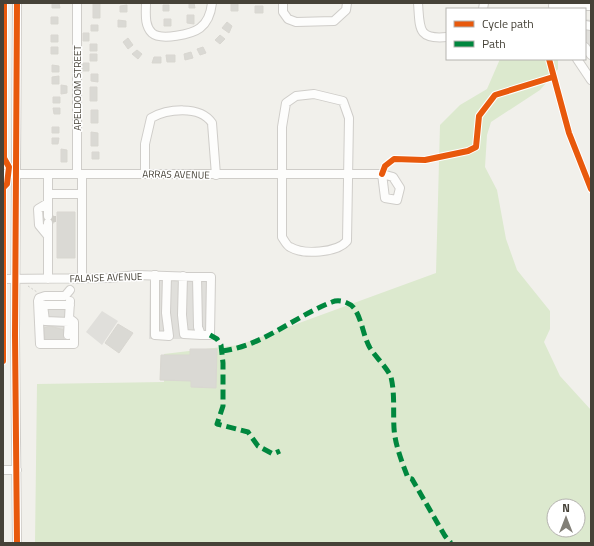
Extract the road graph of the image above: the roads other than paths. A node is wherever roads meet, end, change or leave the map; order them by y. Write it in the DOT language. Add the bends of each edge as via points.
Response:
graph roads {
  1 [pos="17,3"];
  2 [pos="76,3"];
  3 [pos="146,3"];
  4 [pos="212,3"];
  5 [pos="283,3"];
  6 [pos="347,3"];
  7 [pos="418,3"];
  8 [pos="553,6"];
  9 [pos="576,6"];
  10 [pos="591,6"];
  11 [pos="446,37"];
  12 [pos="577,60"];
  13 [pos="591,80"];
  14 [pos="281,173"];
  15 [pos="348,173"];
  16 [pos="3,174"];
  17 [pos="17,174"];
  18 [pos="48,174"];
  19 [pos="80,174"];
  20 [pos="145,174"];
  21 [pos="216,174"];
  22 [pos="382,174"];
  23 [pos="48,194"];
  24 [pos="82,194"];
  25 [pos="49,216"];
  26 [pos="48,236"];
  27 [pos="155,275"];
  28 [pos="167,276"];
  29 [pos="183,276"];
  30 [pos="197,277"];
  31 [pos="3,278"];
  32 [pos="16,278"];
  33 [pos="48,279"];
  34 [pos="70,279"];
  35 [pos="82,279"];
  36 [pos="70,290"];
  37 [pos="70,305"];
  38 [pos="69,320"];
  39 [pos="184,334"];
  40 [pos="68,335"];
  41 [pos="200,335"];
  42 [pos="169,336"];
  43 [pos="3,470"];
  44 [pos="17,470"];
  45 [pos="17,543"];
  1 -- 17 [label="street"];
  2 -- 19 [label="street, APELDOOM STREET"];
  3 -- 4 [label="street" via="147,24 153,34 163,38 192,32 201,27 211,13"];
  5 -- 6 [label="street" via="288,19 296,22 334,21 346,10"];
  7 -- 11 [label="street" via="420,28 425,35 433,38"];
  8 -- 9 [label="street"];
  9 -- 10 [label="street"];
  12 -- 13 [label="street"];
  14 -- 15 [label="street, ARRAS AVENUE"];
  14 -- 15 [label="street" via="282,127 286,104 296,96 314,94 343,101 349,118"];
  14 -- 15 [label="street" via="282,238 289,247 309,251 331,251 342,247 347,241"];
  14 -- 21 [label="street, ARRAS AVENUE"];
  15 -- 22 [label="street, ARRAS AVENUE"];
  16 -- 17 [label="street, ARRAS AVENUE"];
  17 -- 18 [label="street, ARRAS AVENUE"];
  17 -- 32 [label="street"];
  18 -- 19 [label="street, ARRAS AVENUE"];
  18 -- 23 [label="street"];
  19 -- 20 [label="street, ARRAS AVENUE"];
  19 -- 24 [label="street, APELDOOM STREET"];
  20 -- 21 [label="street, ARRAS AVENUE"];
  20 -- 21 [label="street" via="145,144 151,118 161,112 195,111 208,116 212,123"];
  23 -- 24 [label="street"];
  23 -- 25 [label="street"];
  24 -- 35 [label="street, APELDOOM STREET"];
  25 -- 26 [label="street"];
  25 -- 26 [label="street" via="38,208 39,224"];
  26 -- 33 [label="street"];
  27 -- 28 [label="street, FALAISE AVENUE"];
  27 -- 35 [label="street, FALAISE AVENUE"];
  27 -- 42 [label="street" via="152,308 155,335"];
  28 -- 29 [label="street, FALAISE AVENUE"];
  28 -- 42 [label="street" via="166,313"];
  29 -- 30 [label="street, FALAISE AVENUE"];
  29 -- 39 [label="street"];
  30 -- 41 [label="street"];
  30 -- 41 [label="street, FALAISE AVENUE" via="211,277 210,335"];
  31 -- 32 [label="street, FALAISE AVENUE"];
  32 -- 33 [label="street, FALAISE AVENUE"];
  32 -- 44 [label="street"];
  33 -- 34 [label="street, FALAISE AVENUE"];
  34 -- 35 [label="street, FALAISE AVENUE"];
  34 -- 36 [label="street"];
  36 -- 37 [label="street"];
  36 -- 38 [label="street" via="64,296 41,297 38,301 40,344 74,344 74,322"];
  37 -- 38 [label="street"];
  37 -- 38 [label="street" via="43,305 45,321"];
  38 -- 40 [label="street"];
  39 -- 41 [label="street"];
  39 -- 42 [label="street"];
  43 -- 44 [label="street"];
  44 -- 45 [label="street"];
}
